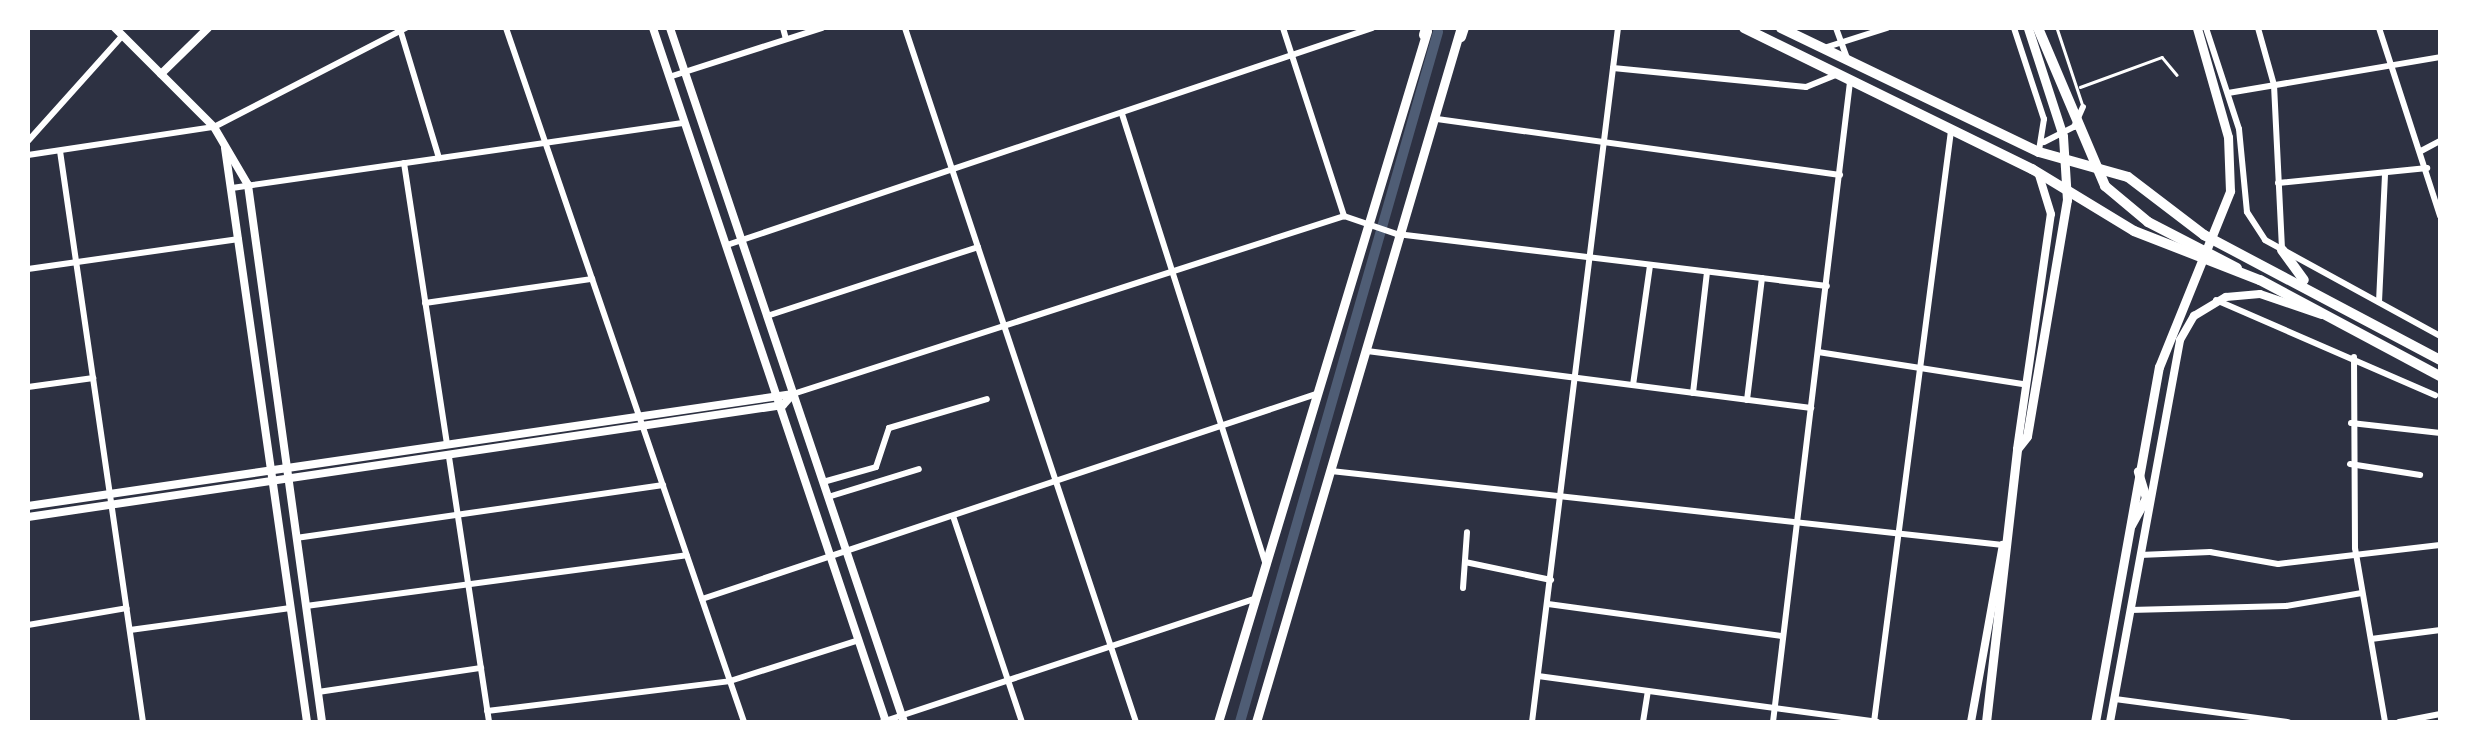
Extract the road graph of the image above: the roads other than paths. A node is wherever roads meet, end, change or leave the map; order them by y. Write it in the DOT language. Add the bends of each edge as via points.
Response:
graph roads {
  1 [pos="115,28"];
  2 [pos="208,28"];
  3 [pos="402,28"];
  4 [pos="506,28"];
  5 [pos="653,28"];
  6 [pos="670,28"];
  7 [pos="783,28"];
  8 [pos="822,28"];
  9 [pos="904,28"];
  10 [pos="1283,28"];
  11 [pos="1372,28"];
  12 [pos="1618,28"];
  13 [pos="1744,28"];
  14 [pos="1781,28"];
  15 [pos="1836,28"];
  16 [pos="1887,28"];
  17 [pos="2014,28"];
  18 [pos="2028,28"];
  19 [pos="2038,28"];
  20 [pos="2057,28"];
  21 [pos="2197,28"];
  22 [pos="2206,28"];
  23 [pos="2258,28"];
  24 [pos="2380,28"];
  25 [pos="1427,30"];
  26 [pos="1462,31"];
  27 [pos="123,36"];
  28 [pos="786,39"];
  29 [pos="1842,43"];
  30 [pos="1823,49"];
  31 [pos="1292,56"];
  32 [pos="2440,56"];
  33 [pos="1848,62"];
  34 [pos="2392,65"];
  35 [pos="1613,68"];
  36 [pos="684,72"];
  37 [pos="161,74"];
  38 [pos="1836,74"];
  39 [pos="2177,75"];
  40 [pos="669,78"];
  41 [pos="1850,82"];
  42 [pos="2274,85"];
  43 [pos="2080,87"];
  44 [pos="2054,88"];
  45 [pos="2228,93"];
  46 [pos="2083,107"];
  47 [pos="1122,114"];
  48 [pos="1436,118"];
  49 [pos="684,122"];
  50 [pos="214,128"];
  51 [pos="1951,131"];
  52 [pos="28,140"];
  53 [pos="224,140"];
  54 [pos="2440,141"];
  55 [pos="546,142"];
  56 [pos="1603,145"];
  57 [pos="2042,147"];
  58 [pos="2421,150"];
  59 [pos="60,151"];
  60 [pos="28,155"];
  61 [pos="439,158"];
  62 [pos="404,163"];
  63 [pos="2032,168"];
  64 [pos="2427,168"];
  65 [pos="952,170"];
  66 [pos="2386,173"];
  67 [pos="1840,175"];
  68 [pos="2278,182"];
  69 [pos="248,186"];
  70 [pos="232,188"];
  71 [pos="1344,216"];
  72 [pos="2440,216"];
  73 [pos="1370,227"];
  74 [pos="1400,234"];
  75 [pos="240,239"];
  76 [pos="741,240"];
  77 [pos="727,246"];
  78 [pos="978,247"];
  79 [pos="2282,250"];
  80 [pos="1588,258"];
  81 [pos="76,261"];
  82 [pos="1650,266"];
  83 [pos="28,269"];
  84 [pos="1172,272"];
  85 [pos="1707,272"];
  86 [pos="1762,278"];
  87 [pos="592,279"];
  88 [pos="2260,280"];
  89 [pos="1826,286"];
  90 [pos="2216,300"];
  91 [pos="2379,302"];
  92 [pos="425,303"];
  93 [pos="2350,311"];
  94 [pos="767,316"];
  95 [pos="2336,317"];
  96 [pos="1000,328"];
  97 [pos="2440,336"];
  98 [pos="1367,351"];
  99 [pos="1818,352"];
  100 [pos="2354,358"];
  101 [pos="2440,360"];
  102 [pos="1918,366"];
  103 [pos="2440,376"];
  104 [pos="93,378"];
  105 [pos="1575,378"];
  106 [pos="2023,384"];
  107 [pos="1633,385"];
  108 [pos="28,387"];
  109 [pos="1692,393"];
  110 [pos="793,394"];
  111 [pos="1316,394"];
  112 [pos="2435,394"];
  113 [pos="986,399"];
  114 [pos="781,400"];
  115 [pos="1746,400"];
  116 [pos="1812,408"];
  117 [pos="641,422"];
  118 [pos="2351,423"];
  119 [pos="1222,426"];
  120 [pos="2440,434"];
  121 [pos="447,446"];
  122 [pos="2017,449"];
  123 [pos="449,458"];
  124 [pos="2350,464"];
  125 [pos="287,469"];
  126 [pos="920,469"];
  127 [pos="2138,469"];
  128 [pos="272,471"];
  129 [pos="1331,472"];
  130 [pos="2420,475"];
  131 [pos="288,480"];
  132 [pos="274,482"];
  133 [pos="823,482"];
  134 [pos="663,485"];
  135 [pos="1052,485"];
  136 [pos="110,494"];
  137 [pos="828,497"];
  138 [pos="1562,498"];
  139 [pos="2146,498"];
  140 [pos="112,505"];
  141 [pos="28,506"];
  142 [pos="458,516"];
  143 [pos="953,516"];
  144 [pos="28,517"];
  145 [pos="1798,522"];
  146 [pos="1467,532"];
  147 [pos="1899,532"];
  148 [pos="2127,532"];
  149 [pos="296,538"];
  150 [pos="2003,544"];
  151 [pos="2440,545"];
  152 [pos="2355,548"];
  153 [pos="846,552"];
  154 [pos="687,555"];
  155 [pos="2137,556"];
  156 [pos="831,557"];
  157 [pos="1465,562"];
  158 [pos="1266,564"];
  159 [pos="1551,580"];
  160 [pos="468,587"];
  161 [pos="1463,588"];
  162 [pos="2362,593"];
  163 [pos="702,599"];
  164 [pos="1255,599"];
  165 [pos="1548,604"];
  166 [pos="306,606"];
  167 [pos="127,608"];
  168 [pos="291,608"];
  169 [pos="2129,610"];
  170 [pos="28,625"];
  171 [pos="130,630"];
  172 [pos="2440,630"];
  173 [pos="1784,636"];
  174 [pos="2370,639"];
  175 [pos="859,640"];
  176 [pos="1112,646"];
  177 [pos="481,668"];
  178 [pos="1538,676"];
  179 [pos="1007,681"];
  180 [pos="730,682"];
  181 [pos="1648,691"];
  182 [pos="318,692"];
  183 [pos="2115,699"];
  184 [pos="1774,708"];
  185 [pos="487,711"];
  186 [pos="2214,712"];
  187 [pos="2440,714"];
  188 [pos="903,719"];
  189 [pos="144,722"];
  190 [pos="307,722"];
  191 [pos="322,722"];
  192 [pos="489,722"];
  193 [pos="744,722"];
  194 [pos="885,722"];
  195 [pos="1022,722"];
  196 [pos="1136,722"];
  197 [pos="1218,722"];
  198 [pos="1256,722"];
  199 [pos="1532,722"];
  200 [pos="1643,722"];
  201 [pos="1772,722"];
  202 [pos="1876,722"];
  203 [pos="1971,722"];
  204 [pos="1986,722"];
  205 [pos="2095,722"];
  206 [pos="2110,722"];
  207 [pos="2216,722"];
  208 [pos="2288,722"];
  209 [pos="2385,722"];
  210 [pos="2399,722"];
  1 -- 27 [label="street"];
  2 -- 37 [label="street"];
  3 -- 50 [label="street"];
  3 -- 61 [label="street"];
  4 -- 55 [label="street"];
  5 -- 40 [label="street"];
  6 -- 36 [label="street"];
  7 -- 28 [label="street"];
  8 -- 28 [label="street"];
  9 -- 65 [label="street"];
  10 -- 31 [label="street"];
  11 -- 31 [label="street"];
  12 -- 35 [label="street"];
  13 -- 38 [label="main road"];
  14 -- 30 [label="main road"];
  15 -- 29 [label="street"];
  16 -- 29 [label="street"];
  17 -- 57 [label="street"];
  18 -- 44 [label="main road"];
  19 -- 44 [label="main road"];
  20 -- 43 [label="lane"];
  21 -- 127 [label="main road" via="2228,137 2230,192 2179,304"];
  22 -- 45 [label="street"];
  23 -- 42 [label="street"];
  24 -- 34 [label="street"];
  25 -- 73 [label="main road"];
  26 -- 48 [label="main road"];
  27 -- 37 [label="street"];
  27 -- 52 [label="street"];
  28 -- 36 [label="street"];
  29 -- 30 [label="street"];
  29 -- 33 [label="street"];
  30 -- 33 [label="main road"];
  31 -- 47 [label="street"];
  31 -- 71 [label="street"];
  32 -- 34 [label="street"];
  33 -- 57 [label="main road"];
  34 -- 42 [label="street"];
  34 -- 58 [label="street"];
  35 -- 38 [label="street" via="1806,87"];
  35 -- 56 [label="street"];
  36 -- 40 [label="street"];
  36 -- 76 [label="street"];
  37 -- 50 [label="street"];
  38 -- 41 [label="main road"];
  39 -- 43 [label="lane" via="2162,57"];
  40 -- 49 [label="street"];
  41 -- 51 [label="main road"];
  41 -- 67 [label="street"];
  42 -- 45 [label="street"];
  42 -- 68 [label="street"];
  43 -- 46 [label="lane"];
  44 -- 88 [label="main road" via="2104,186"];
  44 -- 122 [label="main road" via="2068,178 2027,436"];
  45 -- 79 [label="street" via="2244,202 2265,240"];
  46 -- 57 [label="street" via="2074,126"];
  47 -- 65 [label="street"];
  47 -- 84 [label="street"];
  48 -- 56 [label="street"];
  48 -- 74 [label="main road"];
  49 -- 55 [label="street"];
  49 -- 77 [label="street"];
  50 -- 53 [label="street"];
  50 -- 59 [label="street"];
  51 -- 63 [label="main road"];
  51 -- 102 [label="street"];
  53 -- 69 [label="street"];
  53 -- 70 [label="street"];
  54 -- 58 [label="street"];
  55 -- 61 [label="street"];
  55 -- 87 [label="street"];
  56 -- 67 [label="street"];
  56 -- 80 [label="street"];
  57 -- 93 [label="main road" via="2128,177 2204,235"];
  58 -- 64 [label="street"];
  59 -- 60 [label="street"];
  59 -- 81 [label="street"];
  61 -- 62 [label="street"];
  62 -- 69 [label="street"];
  62 -- 92 [label="street"];
  63 -- 88 [label="main road" via="2134,231"];
  63 -- 106 [label="street" via="2051,214"];
  64 -- 66 [label="street"];
  64 -- 72 [label="street"];
  65 -- 76 [label="street"];
  65 -- 78 [label="street"];
  66 -- 68 [label="street"];
  66 -- 91 [label="street"];
  67 -- 89 [label="street"];
  68 -- 79 [label="street"];
  69 -- 70 [label="street"];
  69 -- 125 [label="street"];
  70 -- 75 [label="street"];
  71 -- 73 [label="street"];
  71 -- 84 [label="street"];
  73 -- 74 [label="street"];
  73 -- 111 [label="main road"];
  74 -- 80 [label="street"];
  74 -- 98 [label="main road"];
  75 -- 81 [label="street"];
  75 -- 128 [label="street"];
  76 -- 77 [label="street"];
  76 -- 94 [label="street"];
  77 -- 114 [label="street"];
  78 -- 94 [label="street"];
  78 -- 96 [label="street"];
  79 -- 91 [label="street"];
  79 -- 93 [label="main road" via="2296,276"];
  80 -- 82 [label="street"];
  80 -- 105 [label="street"];
  81 -- 83 [label="street"];
  81 -- 104 [label="street"];
  82 -- 85 [label="street"];
  82 -- 107 [label="street"];
  84 -- 96 [label="street"];
  84 -- 119 [label="street"];
  85 -- 86 [label="street"];
  85 -- 109 [label="street"];
  86 -- 89 [label="street"];
  86 -- 115 [label="street"];
  87 -- 92 [label="street"];
  87 -- 117 [label="street"];
  88 -- 95 [label="main road"];
  89 -- 99 [label="street"];
  90 -- 95 [label="street" via="2260,294"];
  90 -- 100 [label="street"];
  90 -- 139 [label="street" via="2194,316 2171,365"];
  91 -- 97 [label="street"];
  92 -- 121 [label="street"];
  93 -- 101 [label="main road"];
  94 -- 110 [label="street"];
  95 -- 103 [label="main road"];
  96 -- 110 [label="street"];
  96 -- 135 [label="street"];
  98 -- 105 [label="street"];
  98 -- 129 [label="main road"];
  99 -- 102 [label="street"];
  99 -- 116 [label="street"];
  100 -- 112 [label="street"];
  100 -- 118 [label="street"];
  102 -- 106 [label="street"];
  102 -- 147 [label="street"];
  104 -- 108 [label="street"];
  104 -- 136 [label="street"];
  105 -- 107 [label="street"];
  105 -- 138 [label="street"];
  106 -- 122 [label="street"];
  107 -- 109 [label="street"];
  109 -- 115 [label="street"];
  110 -- 114 [label="street"];
  110 -- 133 [label="street"];
  111 -- 119 [label="street"];
  111 -- 158 [label="main road"];
  113 -- 133 [label="street" via="889,428 876,467"];
  114 -- 117 [label="street"];
  114 -- 156 [label="street"];
  115 -- 116 [label="street"];
  116 -- 145 [label="street"];
  117 -- 121 [label="street"];
  117 -- 123 [label="street"];
  117 -- 134 [label="street"];
  118 -- 120 [label="street"];
  118 -- 124 [label="street"];
  119 -- 135 [label="street"];
  119 -- 158 [label="street"];
  121 -- 125 [label="street"];
  122 -- 150 [label="main road"];
  123 -- 131 [label="street"];
  123 -- 142 [label="street"];
  124 -- 130 [label="street"];
  124 -- 152 [label="street"];
  125 -- 128 [label="street"];
  125 -- 131 [label="street"];
  126 -- 137 [label="street"];
  127 -- 139 [label="main road"];
  127 -- 148 [label="main road"];
  128 -- 132 [label="street"];
  128 -- 136 [label="street"];
  129 -- 138 [label="street"];
  129 -- 198 [label="main road"];
  131 -- 132 [label="street"];
  131 -- 149 [label="street"];
  132 -- 140 [label="street"];
  132 -- 168 [label="street"];
  133 -- 137 [label="street"];
  134 -- 142 [label="street"];
  134 -- 154 [label="street"];
  135 -- 143 [label="street"];
  135 -- 176 [label="street"];
  136 -- 140 [label="street"];
  136 -- 141 [label="street"];
  137 -- 153 [label="street"];
  138 -- 145 [label="street"];
  138 -- 159 [label="street"];
  139 -- 148 [label="main road"];
  139 -- 155 [label="street"];
  140 -- 144 [label="street"];
  140 -- 167 [label="street"];
  142 -- 149 [label="street"];
  142 -- 160 [label="street"];
  143 -- 153 [label="street"];
  143 -- 179 [label="street"];
  145 -- 147 [label="street"];
  145 -- 173 [label="street"];
  146 -- 157 [label="street"];
  147 -- 150 [label="street"];
  147 -- 202 [label="street"];
  148 -- 205 [label="main road"];
  149 -- 166 [label="street"];
  150 -- 203 [label="street"];
  150 -- 204 [label="main road"];
  151 -- 152 [label="street"];
  152 -- 155 [label="street" via="2278,564 2210,552"];
  152 -- 162 [label="street"];
  153 -- 156 [label="street"];
  153 -- 188 [label="street"];
  154 -- 160 [label="street"];
  154 -- 163 [label="street"];
  155 -- 169 [label="street"];
  156 -- 163 [label="street"];
  156 -- 175 [label="street"];
  157 -- 159 [label="street"];
  157 -- 161 [label="street"];
  158 -- 164 [label="main road"];
  159 -- 165 [label="street"];
  160 -- 166 [label="street"];
  160 -- 177 [label="street"];
  162 -- 169 [label="street" via="2269,608"];
  162 -- 174 [label="street"];
  163 -- 180 [label="street"];
  164 -- 176 [label="street"];
  164 -- 197 [label="main road"];
  165 -- 173 [label="street"];
  165 -- 178 [label="street"];
  166 -- 182 [label="street"];
  167 -- 170 [label="street"];
  167 -- 171 [label="street"];
  168 -- 171 [label="street"];
  168 -- 190 [label="street"];
  169 -- 183 [label="street"];
  171 -- 189 [label="street"];
  172 -- 174 [label="street"];
  173 -- 184 [label="street"];
  174 -- 209 [label="street"];
  175 -- 180 [label="street"];
  175 -- 194 [label="street"];
  176 -- 179 [label="street"];
  176 -- 196 [label="street"];
  177 -- 182 [label="street"];
  177 -- 185 [label="street"];
  178 -- 181 [label="street"];
  178 -- 199 [label="street"];
  179 -- 188 [label="street"];
  179 -- 195 [label="street"];
  180 -- 185 [label="street"];
  180 -- 193 [label="street"];
  181 -- 184 [label="street"];
  181 -- 200 [label="street"];
  182 -- 191 [label="street"];
  183 -- 186 [label="street"];
  183 -- 206 [label="street"];
  184 -- 201 [label="street"];
  184 -- 202 [label="street"];
  185 -- 192 [label="street"];
  186 -- 207 [label="street"];
  186 -- 208 [label="street"];
  187 -- 210 [label="street"];
  188 -- 194 [label="street"];
}
